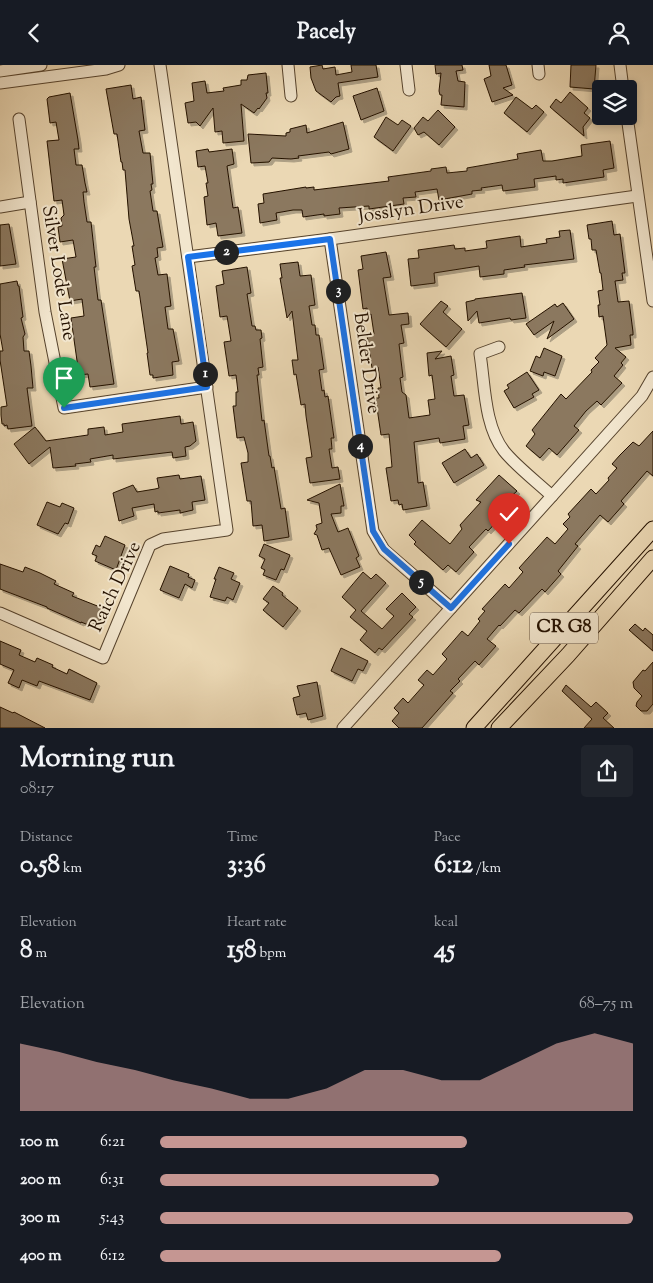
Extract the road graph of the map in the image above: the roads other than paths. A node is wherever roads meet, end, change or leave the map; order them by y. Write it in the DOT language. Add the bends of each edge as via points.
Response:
graph roads {
  1 [pos="41,65"];
  2 [pos="119,65"];
  3 [pos="160,65"];
  4 [pos="288,65"];
  5 [pos="406,65"];
  6 [pos="620,65"];
  7 [pos="0,71"];
  8 [pos="14,71"];
  9 [pos="622,80"];
  10 [pos="0,83"];
  11 [pos="409,90"];
  12 [pos="291,96"];
  13 [pos="19,119"];
  14 [pos="628,125"];
  15 [pos="637,196"];
  16 [pos="30,202"];
  17 [pos="0,207"];
  18 [pos="330,239"];
  19 [pos="188,257"];
  20 [pos="653,301"];
  21 [pos="499,347"];
  22 [pos="653,377"];
  23 [pos="207,387"];
  24 [pos="552,496"];
  25 [pos="653,529"];
  26 [pos="653,558"];
  27 [pos="451,608"];
  28 [pos="0,613"];
  29 [pos="343,728"];
  30 [pos="474,728"];
  31 [pos="499,728"];
  1 -- 8 [label="street"];
  2 -- 8 [label="street" via="106,69"];
  3 -- 19 [label="street"];
  4 -- 12 [label="street"];
  5 -- 11 [label="street"];
  6 -- 9 [label="street"];
  7 -- 8 [label="street"];
  8 -- 10 [label="street"];
  13 -- 16 [label="street, Silver Lode Lane"];
  14 -- 15 [label="street"];
  15 -- 18 [label="street, Josslyn Drive"];
  15 -- 20 [label="street"];
  16 -- 17 [label="street"];
  16 -- 23 [label="street, Silver Lode Lane" via="45,312 64,408"];
  18 -- 19 [label="street, Josslyn Drive"];
  18 -- 27 [label="street, Belder Drive" via="373,531 384,549"];
  19 -- 23 [label="street"];
  21 -- 24 [label="street" via="480,354 494,434 504,451"];
  22 -- 24 [label="street" via="642,396"];
  23 -- 28 [label="street, Raich Drive" via="227,529 163,539 150,545 103,658"];
  24 -- 27 [label="street"];
  25 -- 30 [label="main road, CR G8"];
  26 -- 31 [label="main road, CR G8"];
  27 -- 29 [label="street"];
}
